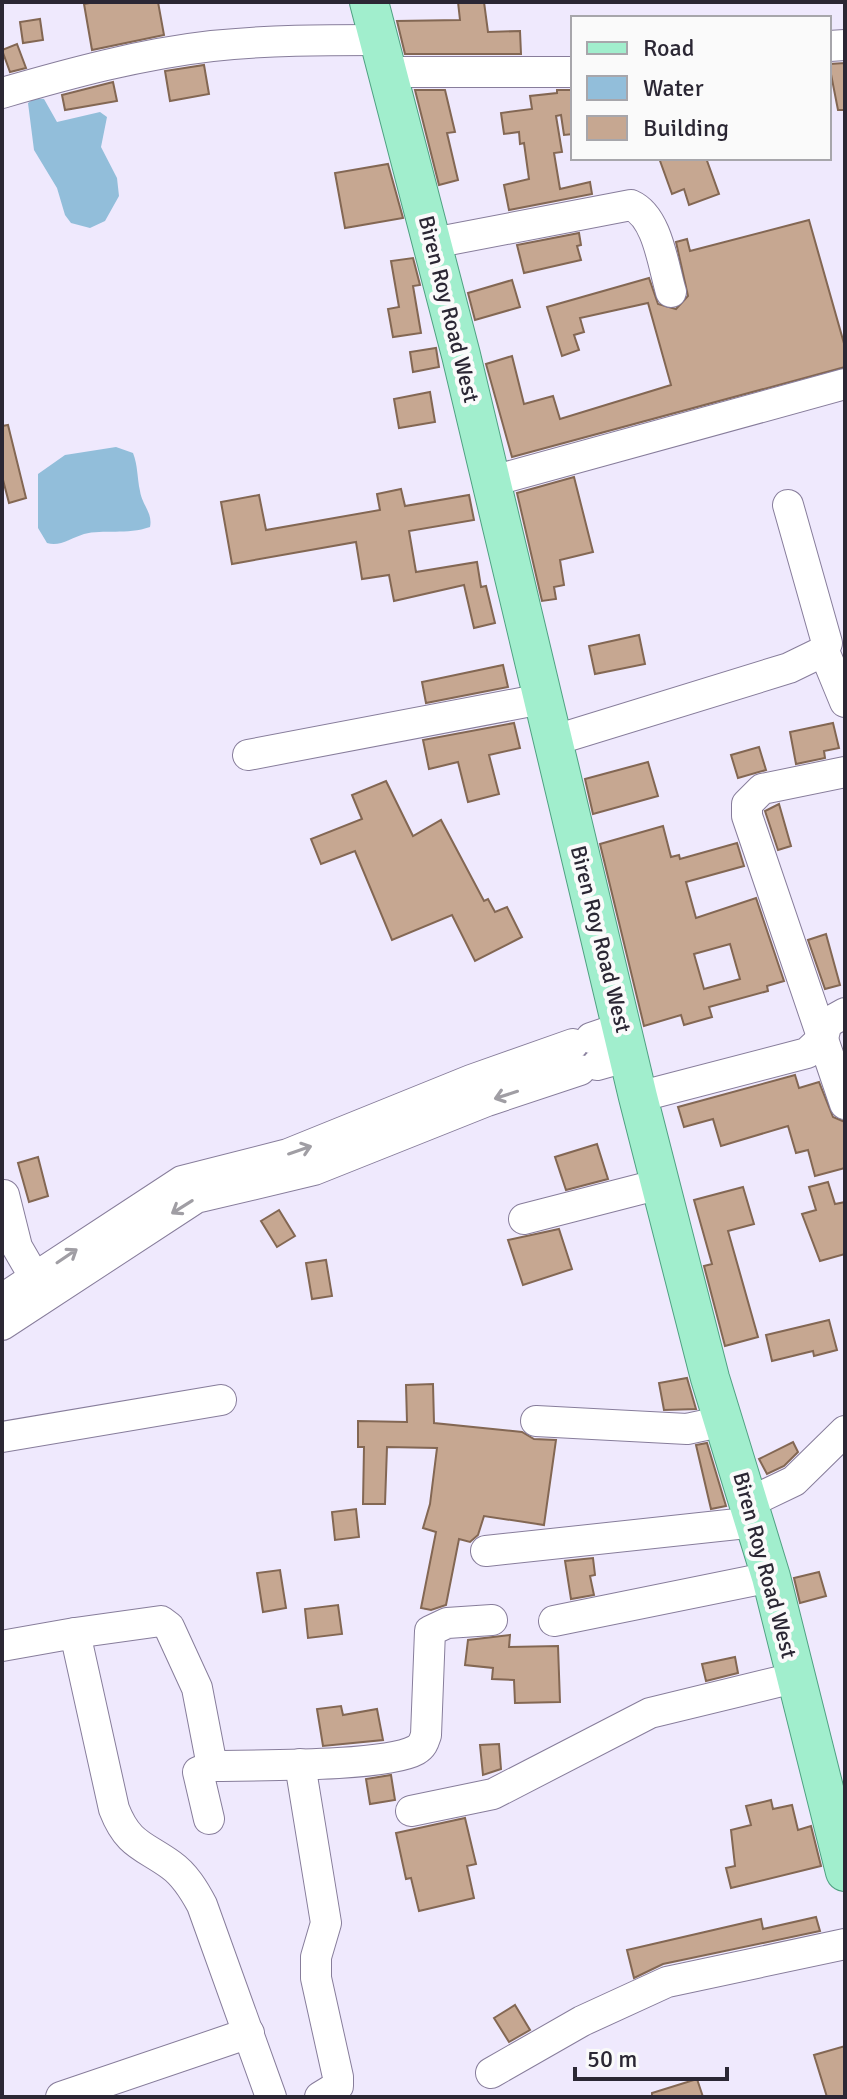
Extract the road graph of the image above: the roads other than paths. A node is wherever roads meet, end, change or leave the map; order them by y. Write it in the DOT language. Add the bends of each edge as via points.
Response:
graph roads {
  1 [pos="369,2"];
  2 [pos="384,56"];
  3 [pos="571,72"];
  4 [pos="2,93"];
  5 [pos="433,243"];
  6 [pos="671,292"];
  7 [pos="845,384"];
  8 [pos="489,482"];
  9 [pos="788,505"];
  10 [pos="824,651"];
  11 [pos="542,699"];
  12 [pos="845,702"];
  13 [pos="552,741"];
  14 [pos="248,755"];
  15 [pos="845,772"];
  16 [pos="845,1013"];
  17 [pos="823,1038"];
  18 [pos="599,1050"];
  19 [pos="638,1097"];
  20 [pos="845,1104"];
  21 [pos="660,1184"];
  22 [pos="4,1195"];
  23 [pos="524,1219"];
  24 [pos="35,1278"];
  25 [pos="2,1299"];
  26 [pos="2,1325"];
  27 [pos="221,1400"];
  28 [pos="536,1421"];
  29 [pos="724,1421"];
  30 [pos="845,1431"];
  31 [pos="2,1437"];
  32 [pos="753,1512"];
  33 [pos="486,1551"];
  34 [pos="771,1577"];
  35 [pos="492,1620"];
  36 [pos="554,1621"];
  37 [pos="75,1633"];
  38 [pos="2,1646"];
  39 [pos="794,1678"];
  40 [pos="300,1764"];
  41 [pos="212,1766"];
  42 [pos="411,1811"];
  43 [pos="209,1819"];
  44 [pos="839,1828"];
  45 [pos="845,1872"];
  46 [pos="845,1944"];
  47 [pos="249,2033"];
  48 [pos="491,2073"];
  49 [pos="61,2097"];
  50 [pos="271,2097"];
  51 [pos="320,2097"];
  1 -- 2 [label="main road, Biren Roy Road West"];
  2 -- 3 [label="street"];
  2 -- 4 [label="street" via="288,40 211,46 83,70"];
  2 -- 5 [label="main road, Biren Roy Road West"];
  5 -- 6 [label="street" via="631,205 649,221"];
  5 -- 8 [label="main road, Biren Roy Road West"];
  7 -- 8 [label="street"];
  8 -- 11 [label="main road, Biren Roy Road West"];
  9 -- 10 [label="street" via="827,643"];
  10 -- 12 [label="street"];
  10 -- 13 [label="street" via="789,668"];
  11 -- 13 [label="main road, Biren Roy Road West"];
  11 -- 14 [label="street"];
  13 -- 18 [label="main road, Biren Roy Road West"];
  15 -- 17 [label="street" via="762,789 747,804"];
  16 -- 17 [label="street" via="827,1023"];
  17 -- 19 [label="street" via="807,1053"];
  17 -- 20 [label="street"];
  18 -- 19 [label="main road, Biren Roy Road West"];
  24 -- 18 [label="street, one-way" via="182,1181 313,1145 471,1080"];
  18 -- 26 [label="street, one-way" via="314,1170 196,1198"];
  19 -- 21 [label="main road, Biren Roy Road West"];
  21 -- 23 [label="street"];
  21 -- 29 [label="main road, Biren Roy Road West"];
  22 -- 24 [label="street" via="17,1247"];
  24 -- 25 [label="street"];
  27 -- 31 [label="street"];
  28 -- 29 [label="street" via="687,1429"];
  29 -- 32 [label="main road, Biren Roy Road West"];
  30 -- 32 [label="street"];
  32 -- 33 [label="street"];
  32 -- 34 [label="main road, Biren Roy Road West"];
  34 -- 36 [label="street"];
  34 -- 39 [label="main road, Biren Roy Road West"];
  35 -- 40 [label="street" via="447,1623 430,1631 423,1744 399,1756"];
  37 -- 38 [label="street"];
  37 -- 41 [label="street" via="152,1621 169,1627 197,1688"];
  37 -- 47 [label="street" via="123,1831 191,1885"];
  39 -- 42 [label="street" via="650,1713 493,1794"];
  39 -- 44 [label="main road, Biren Roy Road West"];
  40 -- 41 [label="street"];
  40 -- 51 [label="street" via="326,1923 316,1978 338,2077 338,2086"];
  41 -- 43 [label="street" via="198,1772"];
  44 -- 45 [label="main road, Biren Roy Road West"];
  46 -- 48 [label="street" via="667,1982 582,2021"];
  47 -- 49 [label="street"];
  47 -- 50 [label="street"];
}
